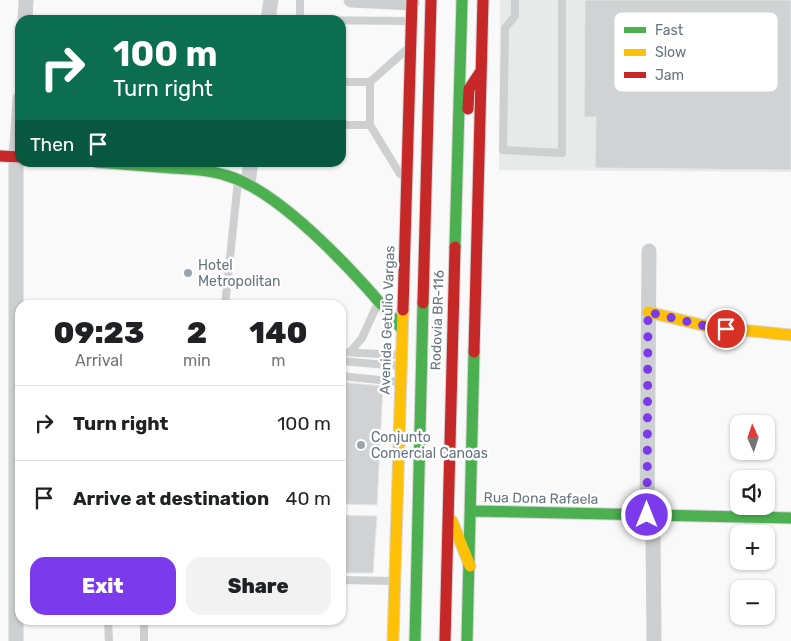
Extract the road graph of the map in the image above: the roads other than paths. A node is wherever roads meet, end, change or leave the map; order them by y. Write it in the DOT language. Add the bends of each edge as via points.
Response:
graph roads {
  1 [pos="26,0"];
  2 [pos="271,0"];
  3 [pos="300,0"];
  4 [pos="351,0"];
  5 [pos="431,0"];
  6 [pos="462,0"];
  7 [pos="482,0"];
  8 [pos="515,0"];
  9 [pos="562,0"];
  10 [pos="412,1"];
  11 [pos="25,15"];
  12 [pos="269,15"];
  13 [pos="300,15"];
  14 [pos="346,20"];
  15 [pos="411,21"];
  16 [pos="410,47"];
  17 [pos="481,71"];
  18 [pos="346,82"];
  19 [pos="370,82"];
  20 [pos="346,125"];
  21 [pos="370,125"];
  22 [pos="0,156"];
  23 [pos="15,157"];
  24 [pos="18,167"];
  25 [pos="163,167"];
  26 [pos="249,167"];
  27 [pos="243,181"];
  28 [pos="406,183"];
  29 [pos="456,191"];
  30 [pos="649,251"];
  31 [pos="18,300"];
  32 [pos="226,300"];
  33 [pos="379,300"];
  34 [pos="648,312"];
  35 [pos="401,328"];
  36 [pos="791,335"];
  37 [pos="346,352"];
  38 [pos="401,360"];
  39 [pos="346,361"];
  40 [pos="346,377"];
  41 [pos="400,382"];
  42 [pos="447,509"];
  43 [pos="471,511"];
  44 [pos="647,515"];
  45 [pos="791,518"];
  46 [pos="470,566"];
  47 [pos="346,580"];
  48 [pos="394,580"];
  49 [pos="16,625"];
  50 [pos="108,625"];
  51 [pos="144,625"];
  52 [pos="16,641"];
  53 [pos="108,641"];
  54 [pos="144,641"];
  55 [pos="393,641"];
  56 [pos="414,641"];
  57 [pos="445,641"];
  58 [pos="467,641"];
  59 [pos="654,641"];
  1 -- 11 [label="street"];
  2 -- 12 [label="street"];
  3 -- 13 [label="lane"];
  4 -- 10 [label="street"];
  5 -- 56 [label="main road, Rodovia BR-116"];
  6 -- 29 [label="main road, Rodovia BR-116"];
  7 -- 17 [label="main road"];
  8 -- 9 [label="lane" via="515,16 505,28 502,150 562,154"];
  10 -- 15 [label="main road, Avenida Getúlio Vargas"];
  14 -- 15 [label="lane"];
  15 -- 16 [label="main road, Avenida Getúlio Vargas"];
  16 -- 19 [label="lane"];
  16 -- 28 [label="main road, Avenida Getúlio Vargas"];
  17 -- 29 [label="main road" via="469,89 464,169"];
  17 -- 43 [label="main road"];
  18 -- 19 [label="lane"];
  19 -- 21 [label="lane"];
  20 -- 21 [label="lane"];
  21 -- 28 [label="lane"];
  22 -- 23 [label="main road"];
  24 -- 31 [label="street"];
  25 -- 27 [label="main road" via="211,171"];
  26 -- 27 [label="street"];
  27 -- 32 [label="lane"];
  27 -- 33 [label="main road" via="296,219"];
  28 -- 35 [label="main road, Avenida Getúlio Vargas"];
  29 -- 42 [label="main road, Rodovia BR-116"];
  30 -- 34 [label="street"];
  33 -- 35 [label="main road"];
  33 -- 37 [label="lane" via="362,338"];
  34 -- 36 [label="main road" via="710,327"];
  34 -- 44 [label="street"];
  35 -- 38 [label="main road, Avenida Getúlio Vargas"];
  37 -- 38 [label="lane"];
  38 -- 39 [label="lane"];
  38 -- 41 [label="main road, Avenida Getúlio Vargas"];
  40 -- 41 [label="lane"];
  41 -- 48 [label="main road, Avenida Getúlio Vargas"];
  42 -- 46 [label="main road"];
  42 -- 57 [label="main road, Rodovia BR-116"];
  43 -- 44 [label="main road, Rua Dona Rafaela"];
  43 -- 46 [label="main road"];
  44 -- 45 [label="main road, Rua Dona Rafaela"];
  44 -- 59 [label="street" via="653,534"];
  46 -- 58 [label="main road"];
  47 -- 48 [label="lane"];
  48 -- 55 [label="main road, Avenida Getúlio Vargas"];
  49 -- 52 [label="street"];
  50 -- 53 [label="lane"];
  51 -- 54 [label="lane"];
}
